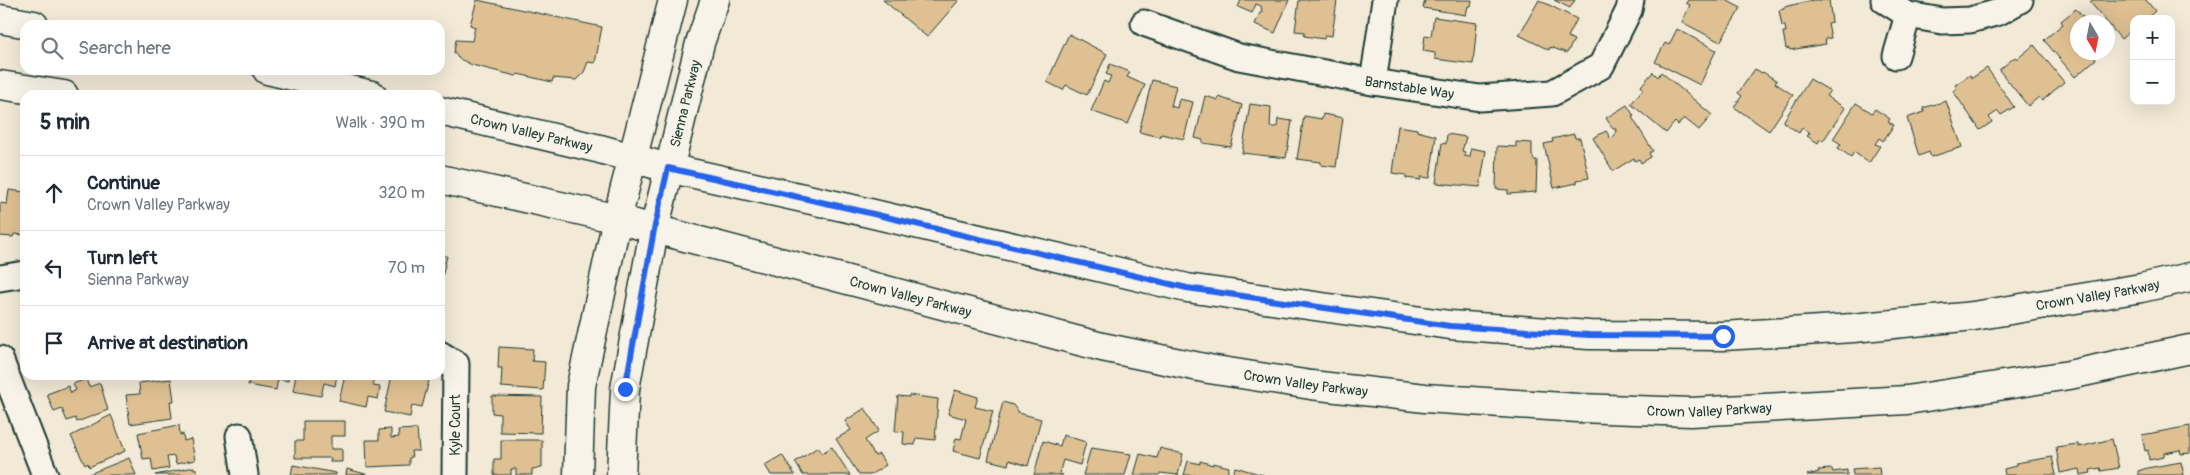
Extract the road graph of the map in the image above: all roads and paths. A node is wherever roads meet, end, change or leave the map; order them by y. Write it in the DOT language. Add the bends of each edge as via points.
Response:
graph roads {
  1 [pos="673,0"];
  2 [pos="716,0"];
  3 [pos="1385,0"];
  4 [pos="1631,0"];
  5 [pos="1884,0"];
  6 [pos="2020,0"];
  7 [pos="1908,15"];
  8 [pos="0,19"];
  9 [pos="20,23"];
  10 [pos="1144,23"];
  11 [pos="1896,56"];
  12 [pos="288,75"];
  13 [pos="1373,82"];
  14 [pos="0,85"];
  15 [pos="32,90"];
  16 [pos="351,90"];
  17 [pos="445,112"];
  18 [pos="633,159"];
  19 [pos="668,168"];
  20 [pos="445,180"];
  21 [pos="617,219"];
  22 [pos="654,230"];
  23 [pos="20,275"];
  24 [pos="2190,277"];
  25 [pos="0,278"];
  26 [pos="2190,349"];
  27 [pos="445,357"];
  28 [pos="0,359"];
  29 [pos="239,436"];
  30 [pos="45,475"];
  31 [pos="245,475"];
  32 [pos="455,475"];
  33 [pos="578,475"];
  34 [pos="621,475"];
  1 -- 18 [label="main road"];
  2 -- 19 [label="main road, Sienna Parkway" via="700,43"];
  3 -- 13 [label="street"];
  4 -- 13 [label="street, Barnstable Way" via="1601,66 1552,93 1480,98"];
  5 -- 7 [label="street"];
  6 -- 7 [label="street" via="1999,12 1970,20 1942,21"];
  7 -- 11 [label="street"];
  8 -- 9 [label="main road"];
  10 -- 13 [label="street, Barnstable Way" via="1240,57"];
  12 -- 16 [label="main road"];
  14 -- 15 [label="main road"];
  17 -- 18 [label="main road, Crown Valley Parkway"];
  18 -- 19 [label="main road, Crown Valley Parkway"];
  18 -- 21 [label="main road"];
  19 -- 22 [label="main road, Sienna Parkway"];
  19 -- 24 [label="main road, Crown Valley Parkway" via="1187,288 1450,326 1589,335 1713,336 1844,329 1974,316"];
  20 -- 21 [label="main road, Crown Valley Parkway"];
  21 -- 22 [label="main road, Crown Valley Parkway"];
  21 -- 33 [label="main road" via="580,386"];
  22 -- 26 [label="main road, Crown Valley Parkway" via="1102,347 1284,381 1425,398 1691,412 1907,400 2069,375"];
  22 -- 34 [label="main road, Sienna Parkway" via="625,389"];
  23 -- 25 [label="street"];
  27 -- 32 [label="street, Kyle Court" via="456,364"];
  28 -- 30 [label="street"];
  29 -- 31 [label="street"];
}
